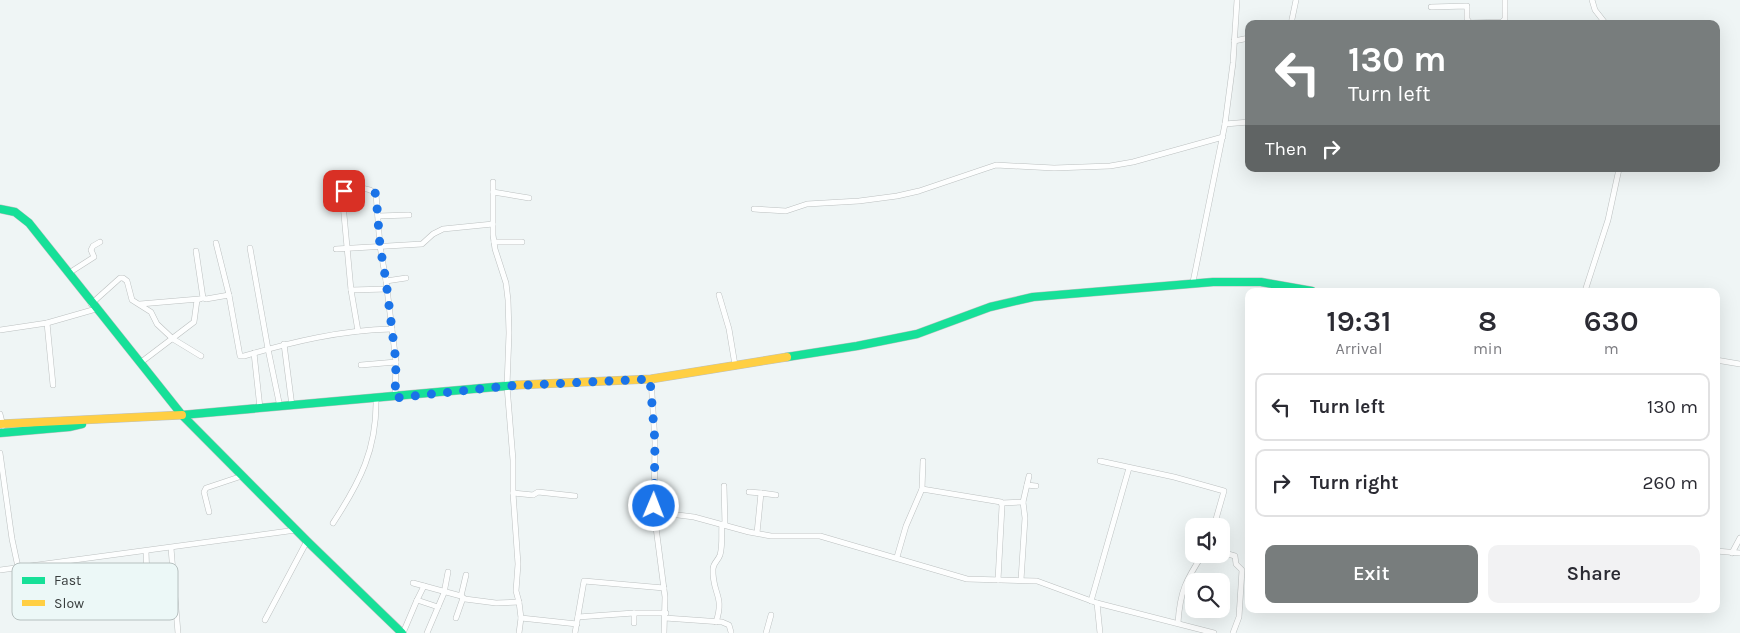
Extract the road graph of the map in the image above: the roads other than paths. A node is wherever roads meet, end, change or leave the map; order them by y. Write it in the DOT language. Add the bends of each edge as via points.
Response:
graph roads {
  1 [pos="1237,0"];
  2 [pos="1296,0"];
  3 [pos="1505,0"];
  4 [pos="1592,0"];
  5 [pos="1431,7"];
  6 [pos="1292,20"];
  7 [pos="1468,20"];
  8 [pos="1504,20"];
  9 [pos="1603,20"];
  10 [pos="1245,39"];
  11 [pos="1234,41"];
  12 [pos="1245,122"];
  13 [pos="1225,124"];
  14 [pos="1223,137"];
  15 [pos="1618,172"];
  16 [pos="494,182"];
  17 [pos="493,192"];
  18 [pos="529,198"];
  19 [pos="754,208"];
  20 [pos="0,209"];
  21 [pos="409,214"];
  22 [pos="378,216"];
  23 [pos="493,224"];
  24 [pos="100,242"];
  25 [pos="494,242"];
  26 [pos="522,242"];
  27 [pos="216,243"];
  28 [pos="380,246"];
  29 [pos="250,248"];
  30 [pos="348,248"];
  31 [pos="336,249"];
  32 [pos="196,251"];
  33 [pos="69,274"];
  34 [pos="406,278"];
  35 [pos="386,281"];
  36 [pos="1192,282"];
  37 [pos="1295,288"];
  38 [pos="1586,288"];
  39 [pos="387,289"];
  40 [pos="351,290"];
  41 [pos="229,295"];
  42 [pos="719,295"];
  43 [pos="201,298"];
  44 [pos="138,304"];
  45 [pos="94,306"];
  46 [pos="47,323"];
  47 [pos="392,329"];
  48 [pos="0,330"];
  49 [pos="358,331"];
  50 [pos="174,339"];
  51 [pos="284,344"];
  52 [pos="268,349"];
  53 [pos="254,353"];
  54 [pos="201,356"];
  55 [pos="1720,361"];
  56 [pos="396,362"];
  57 [pos="140,363"];
  58 [pos="1740,364"];
  59 [pos="362,365"];
  60 [pos="735,365"];
  61 [pos="650,379"];
  62 [pos="53,385"];
  63 [pos="507,386"];
  64 [pos="395,398"];
  65 [pos="376,399"];
  66 [pos="280,406"];
  67 [pos="292,406"];
  68 [pos="260,408"];
  69 [pos="0,414"];
  70 [pos="182,415"];
  71 [pos="2,428"];
  72 [pos="0,453"];
  73 [pos="923,461"];
  74 [pos="1100,461"];
  75 [pos="1129,468"];
  76 [pos="243,476"];
  77 [pos="1029,476"];
  78 [pos="1027,485"];
  79 [pos="724,486"];
  80 [pos="1036,486"];
  81 [pos="922,489"];
  82 [pos="749,492"];
  83 [pos="512,493"];
  84 [pos="761,493"];
  85 [pos="776,495"];
  86 [pos="575,496"];
  87 [pos="1023,502"];
  88 [pos="1002,503"];
  89 [pos="209,512"];
  90 [pos="654,512"];
  91 [pos="1216,518"];
  92 [pos="333,523"];
  93 [pos="724,524"];
  94 [pos="296,530"];
  95 [pos="757,533"];
  96 [pos="1740,538"];
  97 [pos="307,541"];
  98 [pos="171,548"];
  99 [pos="146,551"];
  100 [pos="1720,552"];
  101 [pos="1732,553"];
  102 [pos="1740,554"];
  103 [pos="1230,555"];
  104 [pos="897,557"];
  105 [pos="17,563"];
  106 [pos="50,563"];
  107 [pos="146,563"];
  108 [pos="172,563"];
  109 [pos="1197,563"];
  110 [pos="448,572"];
  111 [pos="466,575"];
  112 [pos="998,580"];
  113 [pos="1021,580"];
  114 [pos="413,583"];
  115 [pos="424,586"];
  116 [pos="664,588"];
  117 [pos="444,591"];
  118 [pos="462,597"];
  119 [pos="417,600"];
  120 [pos="520,602"];
  121 [pos="1094,602"];
  122 [pos="438,607"];
  123 [pos="634,613"];
  124 [pos="665,615"];
  125 [pos="771,615"];
  126 [pos="578,616"];
  127 [pos="456,618"];
  128 [pos="521,618"];
  129 [pos="177,620"];
  130 [pos="265,620"];
  131 [pos="716,622"];
  132 [pos="634,623"];
  133 [pos="1178,623"];
  134 [pos="577,624"];
  135 [pos="1197,630"];
  136 [pos="178,633"];
  137 [pos="402,633"];
  138 [pos="427,633"];
  139 [pos="519,633"];
  140 [pos="575,633"];
  141 [pos="664,633"];
  142 [pos="733,633"];
  143 [pos="766,633"];
  144 [pos="1100,633"];
  145 [pos="1214,633"];
  146 [pos="1233,633"];
  1 -- 11 [label="street"];
  2 -- 6 [label="street"];
  3 -- 8 [label="street"];
  4 -- 9 [label="street"];
  5 -- 7 [label="street" via="1467,6"];
  10 -- 11 [label="street"];
  11 -- 13 [label="street"];
  12 -- 13 [label="street"];
  13 -- 14 [label="street"];
  14 -- 19 [label="street" via="1110,166 996,166 897,196 807,204 784,211"];
  14 -- 36 [label="street"];
  15 -- 38 [label="street" via="1608,220"];
  16 -- 17 [label="street"];
  17 -- 18 [label="street"];
  17 -- 23 [label="street"];
  20 -- 33 [label="street" via="15,212 29,223"];
  21 -- 22 [label="street"];
  22 -- 28 [label="street"];
  22 -- 30 [label="street" via="374,190 342,193"];
  23 -- 25 [label="street"];
  23 -- 28 [label="street" via="443,229 422,244"];
  24 -- 33 [label="street" via="91,248 94,257"];
  25 -- 26 [label="street"];
  25 -- 63 [label="street" via="508,300"];
  27 -- 41 [label="street"];
  28 -- 30 [label="street"];
  28 -- 35 [label="street"];
  29 -- 52 [label="street"];
  30 -- 31 [label="street"];
  30 -- 40 [label="street"];
  32 -- 43 [label="street"];
  33 -- 45 [label="street"];
  34 -- 35 [label="street"];
  35 -- 39 [label="street"];
  36 -- 37 [label="street" via="1261,282"];
  36 -- 60 [label="street" via="1033,298 990,307 917,334"];
  39 -- 40 [label="street"];
  39 -- 47 [label="street"];
  40 -- 49 [label="street"];
  41 -- 43 [label="street"];
  41 -- 53 [label="street" via="238,353 244,356"];
  42 -- 60 [label="street"];
  43 -- 44 [label="street"];
  43 -- 50 [label="street" via="196,301 194,322"];
  44 -- 45 [label="street" via="132,300 127,281 122,278"];
  44 -- 50 [label="street" via="151,312 157,324"];
  45 -- 46 [label="street"];
  45 -- 57 [label="street"];
  46 -- 48 [label="street"];
  46 -- 62 [label="street"];
  47 -- 49 [label="street"];
  47 -- 56 [label="street"];
  49 -- 51 [label="street"];
  50 -- 54 [label="street"];
  50 -- 57 [label="street"];
  51 -- 52 [label="street"];
  51 -- 67 [label="street"];
  52 -- 53 [label="street"];
  52 -- 66 [label="street"];
  53 -- 68 [label="street"];
  55 -- 58 [label="street"];
  56 -- 59 [label="street"];
  56 -- 64 [label="street"];
  57 -- 70 [label="street"];
  60 -- 61 [label="street"];
  61 -- 63 [label="street"];
  61 -- 90 [label="street" via="655,442"];
  63 -- 64 [label="street"];
  63 -- 83 [label="street" via="513,460"];
  64 -- 65 [label="street"];
  65 -- 67 [label="street"];
  65 -- 92 [label="street" via="376,420 364,469"];
  66 -- 67 [label="street"];
  66 -- 68 [label="street"];
  68 -- 70 [label="street"];
  69 -- 71 [label="street"];
  70 -- 71 [label="street" via="94,421 69,427"];
  70 -- 76 [label="street"];
  72 -- 105 [label="street"];
  73 -- 81 [label="street"];
  74 -- 75 [label="street"];
  75 -- 91 [label="street" via="1224,490"];
  75 -- 121 [label="street"];
  76 -- 89 [label="street" via="206,488"];
  76 -- 94 [label="street"];
  77 -- 78 [label="street"];
  78 -- 80 [label="street"];
  78 -- 87 [label="street"];
  79 -- 93 [label="street"];
  81 -- 88 [label="street"];
  81 -- 104 [label="street"];
  82 -- 84 [label="street"];
  83 -- 86 [label="street"];
  83 -- 120 [label="street" via="518,564 516,591"];
  84 -- 85 [label="street"];
  84 -- 95 [label="street"];
  87 -- 88 [label="street"];
  87 -- 113 [label="street"];
  88 -- 112 [label="street"];
  90 -- 93 [label="street"];
  90 -- 116 [label="street"];
  93 -- 95 [label="street"];
  93 -- 131 [label="street" via="720,554 712,569 715,590 720,597"];
  94 -- 97 [label="street"];
  94 -- 98 [label="street"];
  95 -- 104 [label="street" via="820,536"];
  96 -- 101 [label="street"];
  97 -- 130 [label="street"];
  97 -- 137 [label="street"];
  98 -- 99 [label="street"];
  98 -- 108 [label="street"];
  99 -- 106 [label="street"];
  99 -- 107 [label="street"];
  100 -- 101 [label="street"];
  101 -- 102 [label="street"];
  103 -- 146 [label="street" via="1242,570 1239,617"];
  104 -- 112 [label="street" via="967,579"];
  109 -- 133 [label="street" via="1184,585"];
  110 -- 117 [label="street"];
  111 -- 118 [label="street"];
  112 -- 113 [label="street"];
  113 -- 121 [label="street" via="1047,583"];
  114 -- 115 [label="street"];
  115 -- 117 [label="street"];
  115 -- 119 [label="street"];
  116 -- 124 [label="street"];
  116 -- 126 [label="street" via="585,580 582,582"];
  117 -- 118 [label="street"];
  117 -- 122 [label="street"];
  118 -- 120 [label="street" via="496,603"];
  118 -- 127 [label="street"];
  119 -- 122 [label="street"];
  119 -- 137 [label="street"];
  120 -- 128 [label="street"];
  121 -- 133 [label="street"];
  121 -- 144 [label="street"];
  122 -- 138 [label="street"];
  123 -- 124 [label="street"];
  123 -- 126 [label="street"];
  123 -- 132 [label="street"];
  124 -- 131 [label="street"];
  124 -- 141 [label="street"];
  125 -- 143 [label="street"];
  126 -- 134 [label="street"];
  128 -- 134 [label="street"];
  128 -- 139 [label="street"];
  129 -- 136 [label="street"];
  131 -- 142 [label="street" via="728,624"];
  133 -- 135 [label="street"];
  134 -- 140 [label="street"];
  135 -- 145 [label="street"];
}
